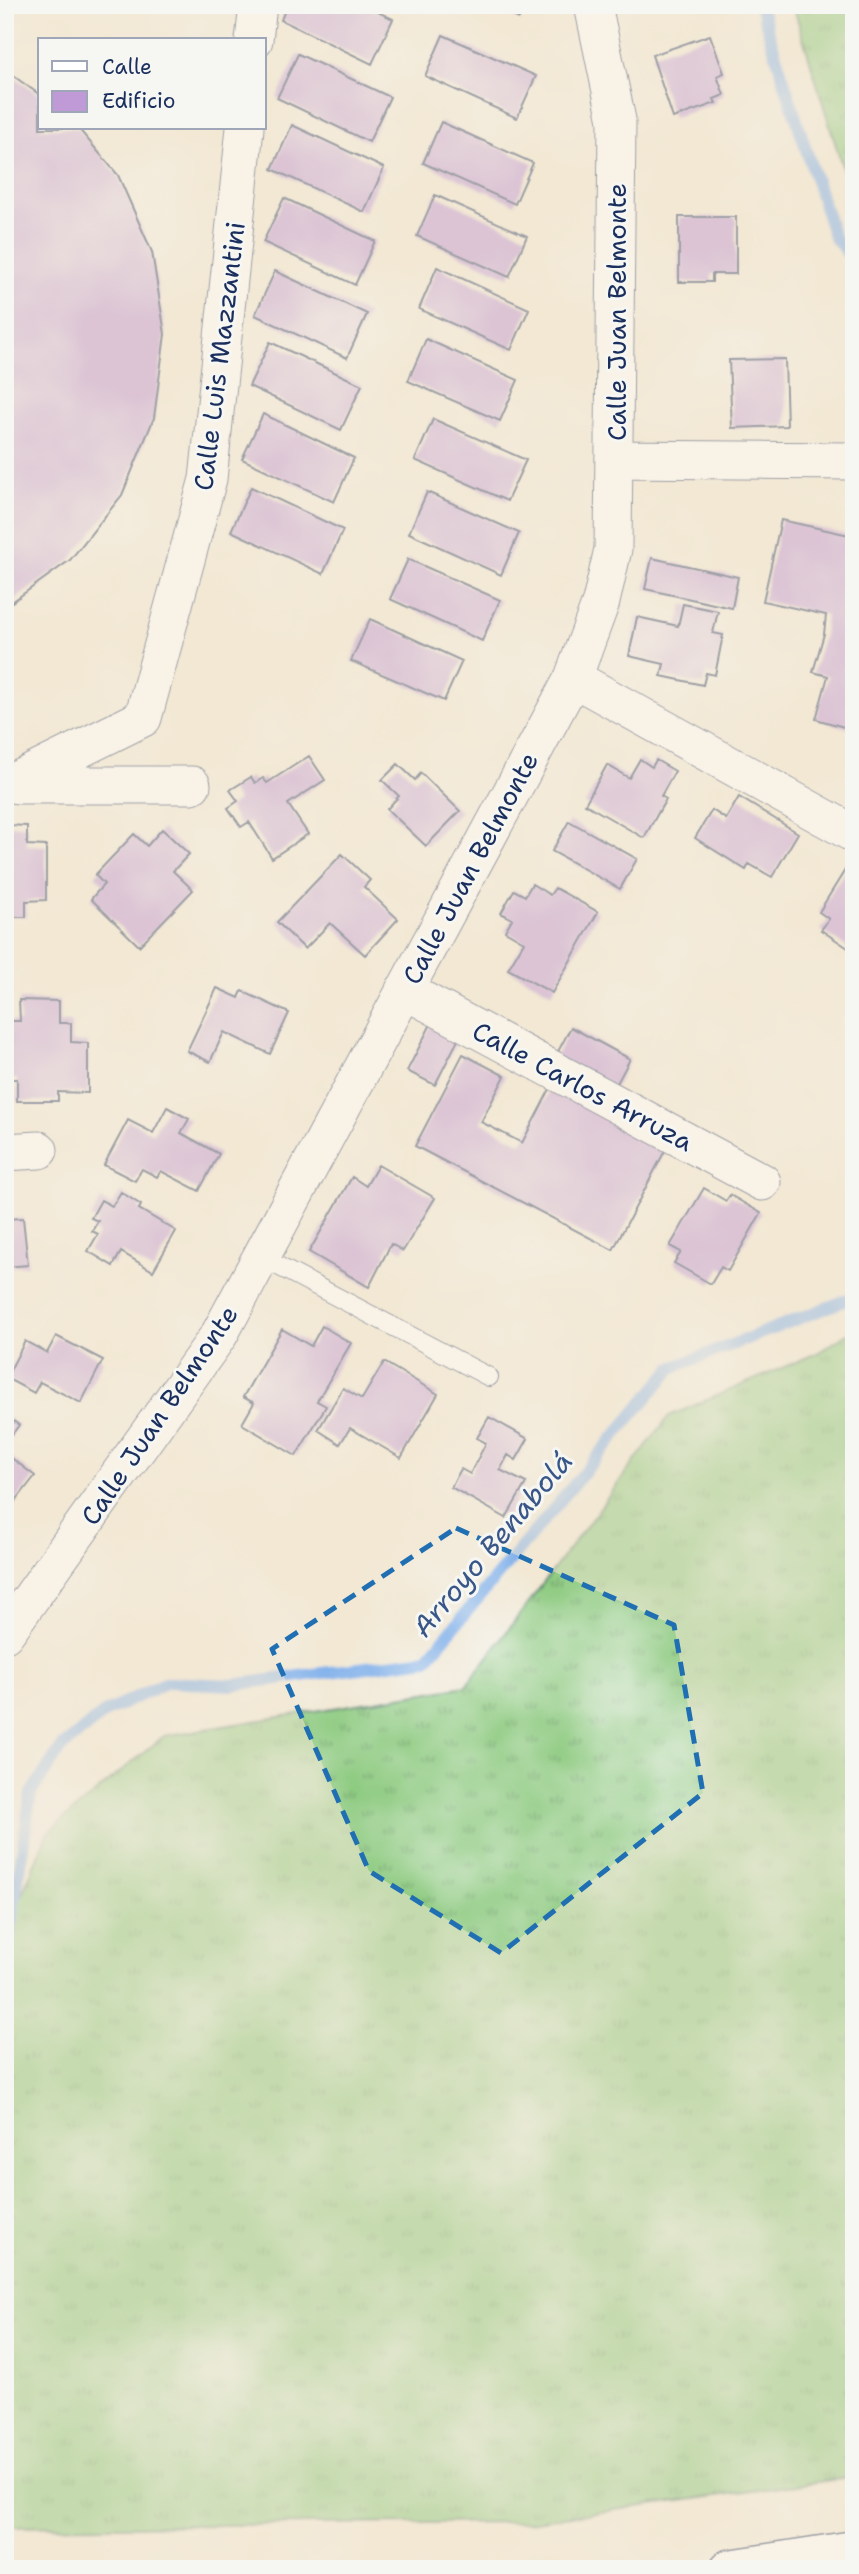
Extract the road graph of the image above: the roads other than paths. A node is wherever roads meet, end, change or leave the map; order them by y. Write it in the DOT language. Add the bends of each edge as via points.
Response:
graph roads {
  1 [pos="258,5"];
  2 [pos="593,5"];
  3 [pos="254,38"];
  4 [pos="245,130"];
  5 [pos="615,458"];
  6 [pos="854,461"];
  7 [pos="573,678"];
  8 [pos="6,785"];
  9 [pos="192,785"];
  10 [pos="854,834"];
  11 [pos="404,990"];
  12 [pos="762,1182"];
  13 [pos="261,1256"];
  14 [pos="489,1377"];
  15 [pos="5,1634"];
  16 [pos="854,2550"];
  17 [pos="729,2569"];
  1 -- 3 [label="street"];
  2 -- 5 [label="street, Calle Juan Belmonte" via="617,120"];
  4 -- 8 [label="street, Calle Luis Mazzantini" via="208,479 143,718"];
  5 -- 6 [label="street"];
  5 -- 7 [label="street, Calle Juan Belmonte" via="613,548 601,602"];
  7 -- 10 [label="street"];
  7 -- 11 [label="street, Calle Juan Belmonte"];
  8 -- 9 [label="street, Calle Luis Mazzantini"];
  11 -- 12 [label="street, Calle Carlos Arruza"];
  11 -- 13 [label="street, Calle Juan Belmonte"];
  13 -- 14 [label="lane"];
  13 -- 15 [label="street, Calle Juan Belmonte" via="219,1335"];
  16 -- 17 [label="highway"];
}
